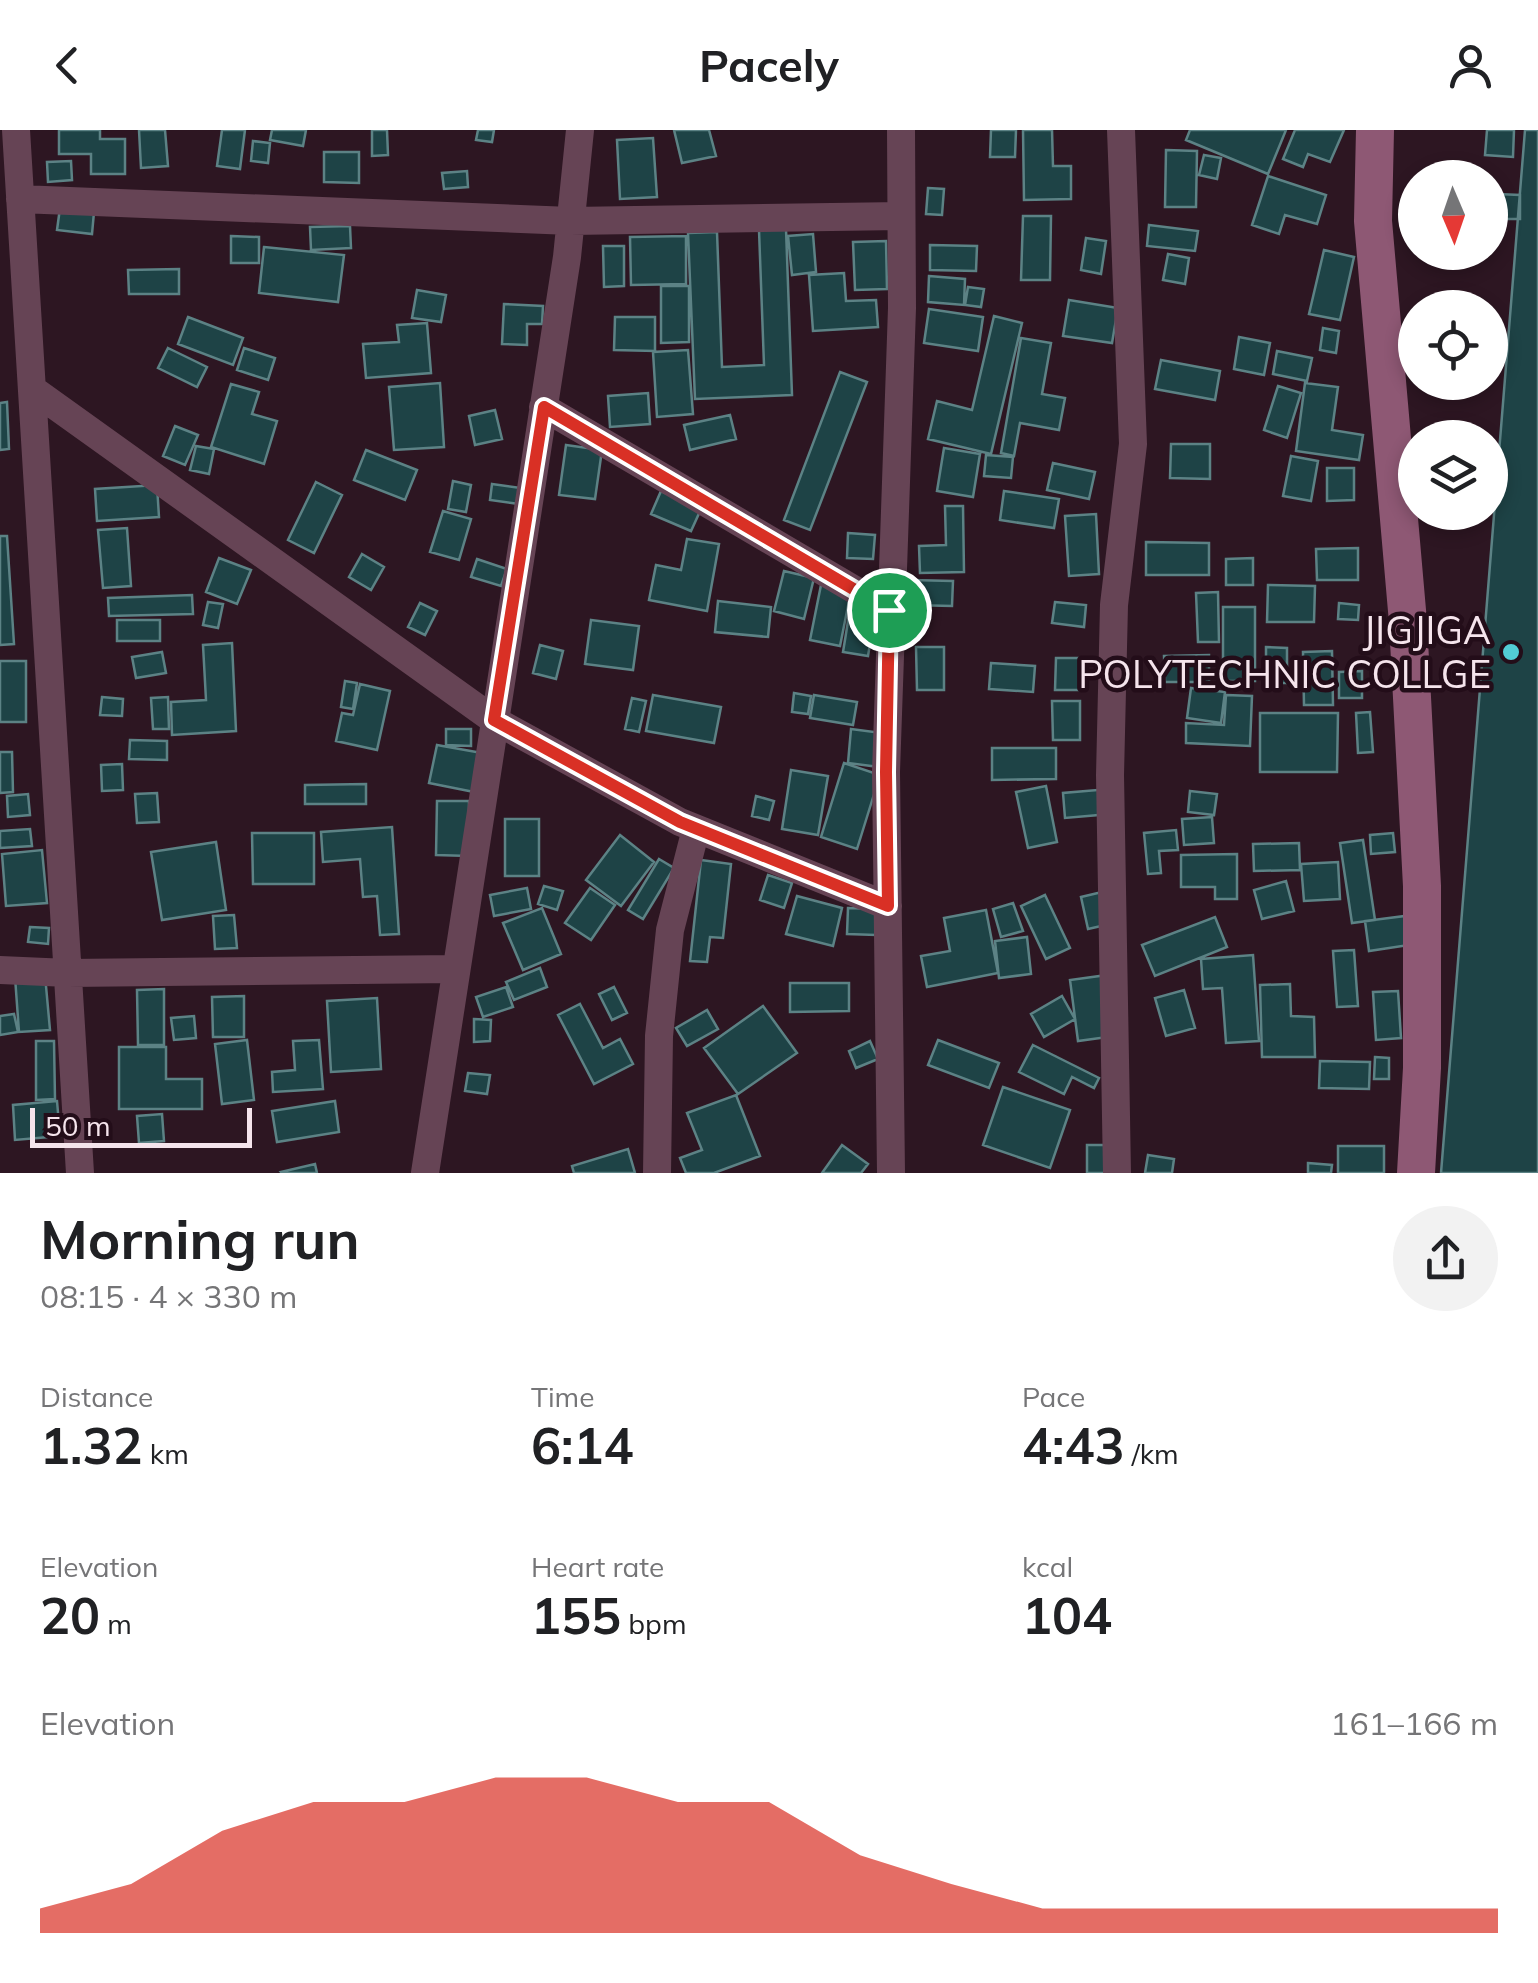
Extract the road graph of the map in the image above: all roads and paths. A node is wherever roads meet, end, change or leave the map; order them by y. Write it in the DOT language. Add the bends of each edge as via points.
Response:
graph roads {
  1 [pos="16,130"];
  2 [pos="580,130"];
  3 [pos="901,130"];
  4 [pos="1121,130"];
  5 [pos="1374,130"];
  6 [pos="9,172"];
  7 [pos="20,199"];
  8 [pos="901,216"];
  9 [pos="571,221"];
  10 [pos="32,389"];
  11 [pos="544,407"];
  12 [pos="889,610"];
  13 [pos="494,720"];
  14 [pos="696,828"];
  15 [pos="888,906"];
  16 [pos="456,969"];
  17 [pos="0,970"];
  18 [pos="68,972"];
  19 [pos="80,1173"];
  20 [pos="424,1173"];
  21 [pos="657,1173"];
  22 [pos="891,1173"];
  23 [pos="1116,1173"];
  24 [pos="1416,1173"];
  1 -- 6 [label="street"];
  2 -- 9 [label="street"];
  3 -- 8 [label="street"];
  4 -- 23 [label="street" via="1133,444 1114,605 1110,775"];
  5 -- 24 [label="street" via="1373,222 1407,604 1422,886"];
  6 -- 7 [label="street"];
  7 -- 9 [label="street"];
  7 -- 10 [label="street"];
  8 -- 9 [label="street"];
  8 -- 12 [label="street"];
  9 -- 11 [label="street"];
  10 -- 13 [label="street"];
  10 -- 18 [label="street"];
  11 -- 12 [label="street"];
  11 -- 13 [label="street"];
  12 -- 15 [label="street"];
  13 -- 14 [label="street"];
  13 -- 16 [label="street"];
  14 -- 15 [label="street"];
  14 -- 21 [label="street" via="670,930 659,1036"];
  15 -- 22 [label="street"];
  16 -- 18 [label="street"];
  16 -- 20 [label="street"];
  17 -- 18 [label="street"];
  18 -- 19 [label="street"];
}
